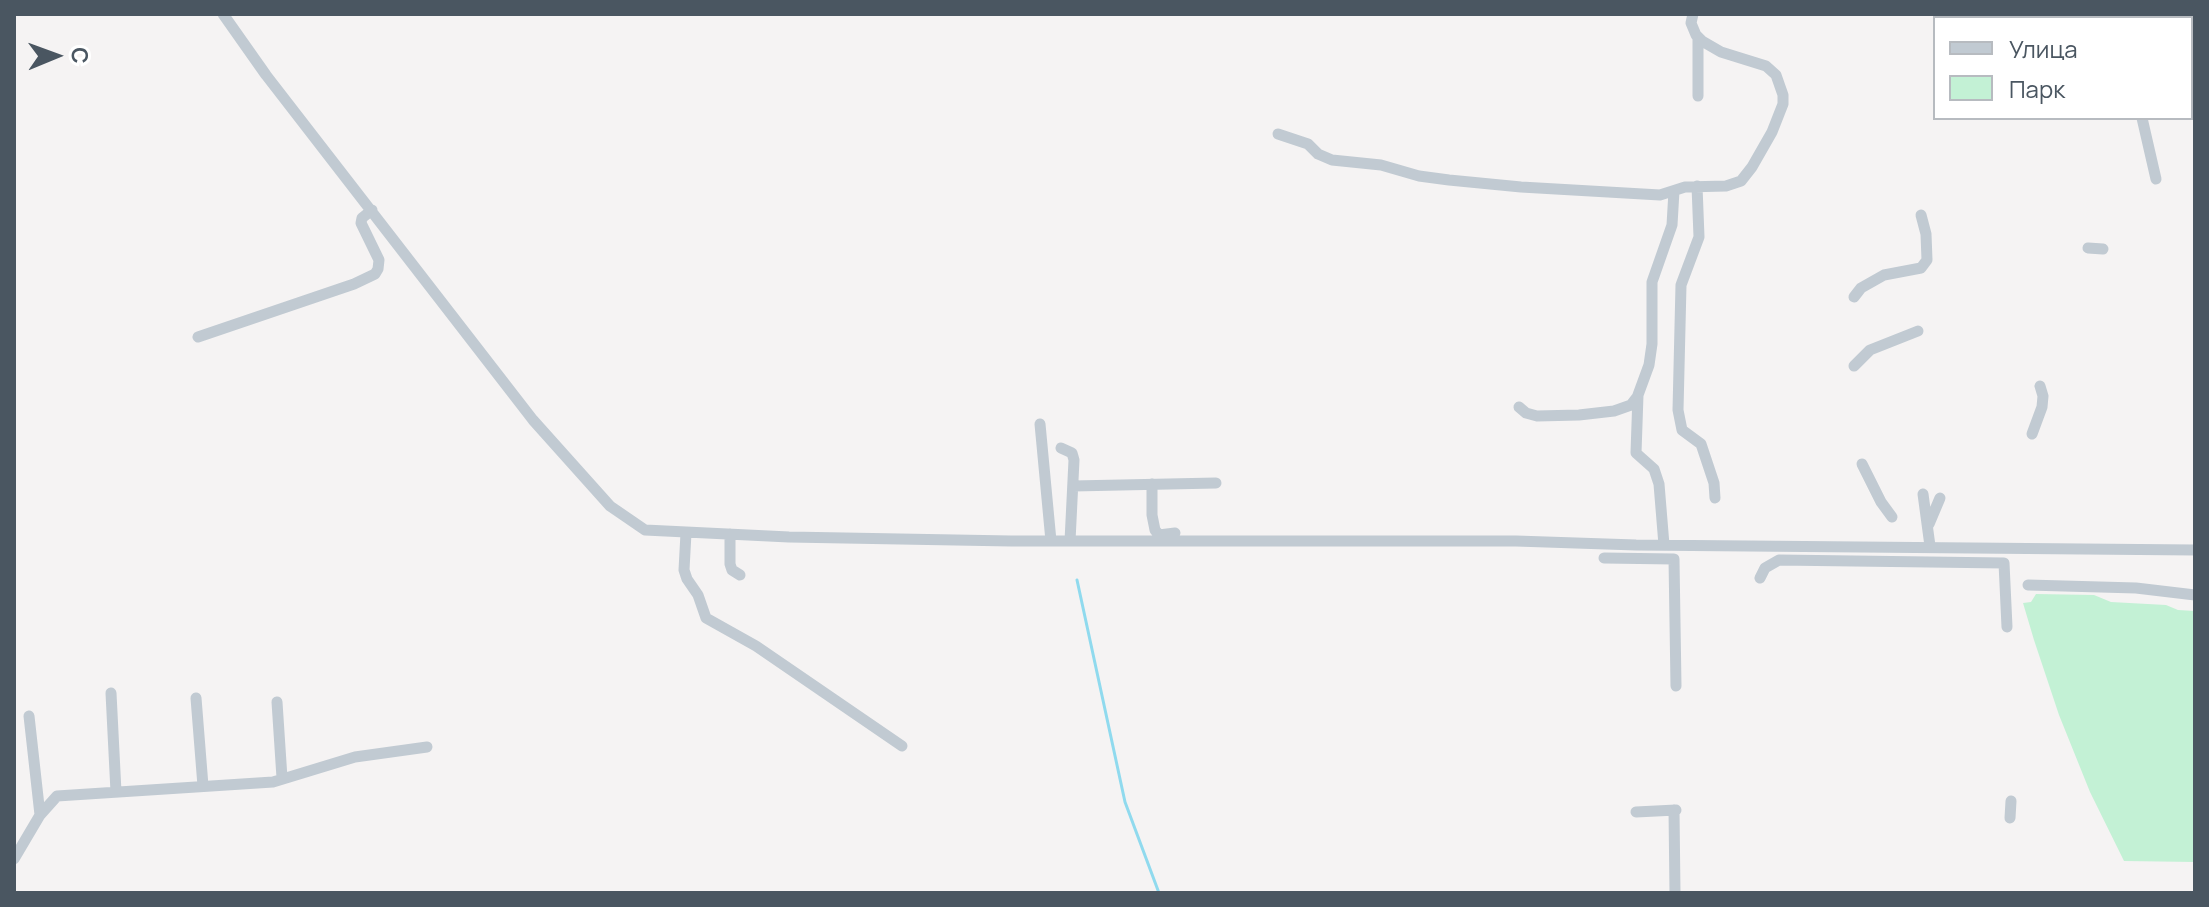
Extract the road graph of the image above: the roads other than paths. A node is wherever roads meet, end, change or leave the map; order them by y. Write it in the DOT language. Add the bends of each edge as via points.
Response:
graph roads {
  1 [pos="223,14"];
  2 [pos="1693,14"];
  3 [pos="1698,38"];
  4 [pos="1698,96"];
  5 [pos="2142,120"];
  6 [pos="1278,134"];
  7 [pos="2156,179"];
  8 [pos="1697,186"];
  9 [pos="1674,191"];
  10 [pos="372,210"];
  11 [pos="1921,215"];
  12 [pos="2088,248"];
  13 [pos="2103,249"];
  14 [pos="1854,297"];
  15 [pos="1918,331"];
  16 [pos="198,337"];
  17 [pos="1854,366"];
  18 [pos="2040,386"];
  19 [pos="1638,395"];
  20 [pos="1519,407"];
  21 [pos="1040,424"];
  22 [pos="2032,434"];
  23 [pos="1061,448"];
  24 [pos="1862,464"];
  25 [pos="1216,483"];
  26 [pos="1152,484"];
  27 [pos="1073,486"];
  28 [pos="1923,494"];
  29 [pos="1715,498"];
  30 [pos="1940,498"];
  31 [pos="1892,517"];
  32 [pos="1928,526"];
  33 [pos="686,533"];
  34 [pos="1175,533"];
  35 [pos="730,534"];
  36 [pos="1161,538"];
  37 [pos="1051,541"];
  38 [pos="1070,541"];
  39 [pos="1664,545"];
  40 [pos="1924,546"];
  41 [pos="2195,550"];
  42 [pos="1604,558"];
  43 [pos="740,575"];
  44 [pos="1760,578"];
  45 [pos="2028,585"];
  46 [pos="2195,595"];
  47 [pos="2007,627"];
  48 [pos="1676,686"];
  49 [pos="111,693"];
  50 [pos="196,698"];
  51 [pos="277,702"];
  52 [pos="29,716"];
  53 [pos="902,746"];
  54 [pos="427,747"];
  55 [pos="282,778"];
  56 [pos="203,786"];
  57 [pos="116,792"];
  58 [pos="2011,801"];
  59 [pos="1636,812"];
  60 [pos="40,815"];
  61 [pos="2010,818"];
  62 [pos="14,859"];
  63 [pos="1675,893"];
  1 -- 10 [label="street"];
  2 -- 3 [label="street"];
  3 -- 4 [label="street"];
  3 -- 8 [label="street" via="1721,52 1766,66 1776,75 1783,104 1741,181"];
  5 -- 7 [label="street"];
  6 -- 9 [label="street" via="1308,144 1332,160 1419,176 1521,187 1660,195"];
  8 -- 9 [label="street"];
  8 -- 29 [label="street" via="1699,237 1681,285 1678,410 1682,430 1701,444"];
  9 -- 19 [label="street" via="1672,225 1652,282 1652,344"];
  10 -- 16 [label="street" via="361,223 379,260 375,274"];
  10 -- 33 [label="street" via="533,420 610,506 645,530"];
  11 -- 14 [label="street" via="1927,260 1921,268 1884,275"];
  12 -- 13 [label="street"];
  15 -- 17 [label="street" via="1870,350"];
  18 -- 22 [label="street" via="2042,407"];
  19 -- 20 [label="street" via="1631,405 1614,411 1579,415 1537,416"];
  19 -- 39 [label="street" via="1636,453 1654,469 1659,484"];
  21 -- 37 [label="street"];
  23 -- 27 [label="street" via="1072,453"];
  24 -- 31 [label="street"];
  25 -- 26 [label="street"];
  26 -- 27 [label="street"];
  26 -- 36 [label="street" via="1152,515"];
  27 -- 38 [label="street"];
  28 -- 32 [label="street"];
  30 -- 32 [label="street"];
  32 -- 40 [label="street"];
  33 -- 35 [label="street"];
  33 -- 53 [label="street" via="684,570 706,618 813,683"];
  34 -- 36 [label="street"];
  35 -- 37 [label="street"];
  35 -- 43 [label="street" via="730,564"];
  36 -- 38 [label="street"];
  36 -- 39 [label="street"];
  37 -- 38 [label="street"];
  39 -- 40 [label="street"];
  40 -- 41 [label="street"];
  42 -- 48 [label="street" via="1674,559"];
  44 -- 47 [label="street" via="1779,560 2004,563"];
  45 -- 46 [label="street"];
  49 -- 57 [label="street"];
  50 -- 56 [label="street"];
  51 -- 55 [label="street"];
  52 -- 60 [label="street"];
  54 -- 55 [label="street" via="355,757"];
  55 -- 56 [label="street"];
  56 -- 57 [label="street"];
  57 -- 60 [label="street" via="57,796"];
  58 -- 61 [label="street"];
  59 -- 63 [label="street" via="1675,810"];
  60 -- 62 [label="street"];
}
